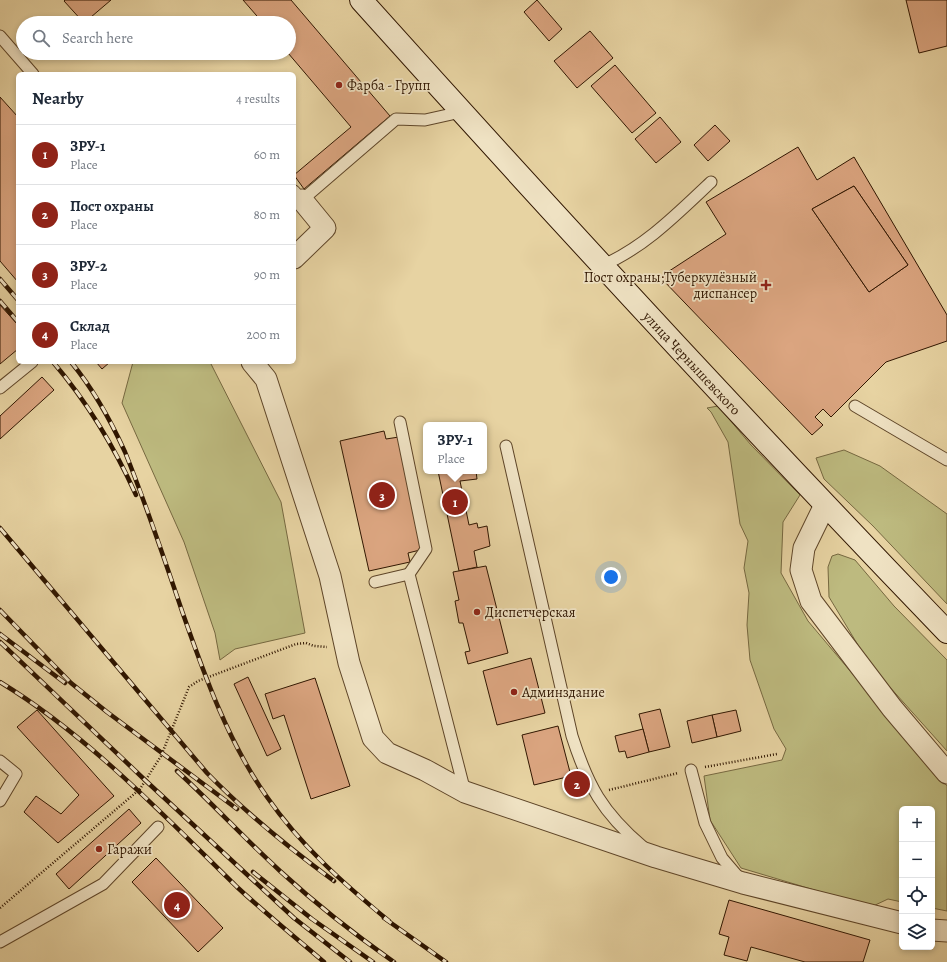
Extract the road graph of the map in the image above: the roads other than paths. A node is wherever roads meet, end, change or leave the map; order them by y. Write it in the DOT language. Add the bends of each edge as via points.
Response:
graph roads {
  1 [pos="361,0"];
  2 [pos="0,36"];
  3 [pos="16,54"];
  4 [pos="21,60"];
  5 [pos="31,72"];
  6 [pos="461,112"];
  7 [pos="711,182"];
  8 [pos="298,195"];
  9 [pos="296,256"];
  10 [pos="601,266"];
  11 [pos="30,364"];
  12 [pos="254,364"];
  13 [pos="0,388"];
  14 [pos="856,406"];
  15 [pos="400,422"];
  16 [pos="506,446"];
  17 [pos="947,460"];
  18 [pos="825,505"];
  19 [pos="409,574"];
  20 [pos="375,582"];
  21 [pos="947,632"];
  22 [pos="0,761"];
  23 [pos="690,770"];
  24 [pos="947,773"];
  25 [pos="466,792"];
  26 [pos="0,801"];
  27 [pos="158,827"];
  28 [pos="656,858"];
  29 [pos="743,883"];
  30 [pos="899,922"];
  31 [pos="935,930"];
  32 [pos="947,931"];
  33 [pos="0,942"];
  1 -- 6 [label="main road, улица Чернышевского"];
  2 -- 3 [label="lane"];
  4 -- 5 [label="lane"];
  6 -- 8 [label="lane" via="425,120 396,119"];
  6 -- 10 [label="main road, улица Чернышевского"];
  7 -- 10 [label="lane" via="661,228 634,248"];
  8 -- 9 [label="street" via="326,228"];
  10 -- 18 [label="main road, улица Чернышевского"];
  11 -- 13 [label="lane"];
  12 -- 25 [label="street" via="266,379 323,553 345,648 373,738 387,753"];
  14 -- 17 [label="lane"];
  15 -- 19 [label="lane" via="426,549"];
  16 -- 28 [label="lane" via="572,736 584,771 594,793 611,817"];
  18 -- 21 [label="main road, улица Чернышевского"];
  18 -- 24 [label="street" via="804,548 801,570 811,601 892,708"];
  19 -- 20 [label="lane"];
  19 -- 25 [label="lane"];
  22 -- 26 [label="lane" via="16,774"];
  23 -- 29 [label="lane" via="705,823 722,858"];
  25 -- 28 [label="street"];
  27 -- 33 [label="lane" via="103,884"];
  28 -- 29 [label="street"];
  29 -- 30 [label="street"];
  31 -- 32 [label="street"];
}
